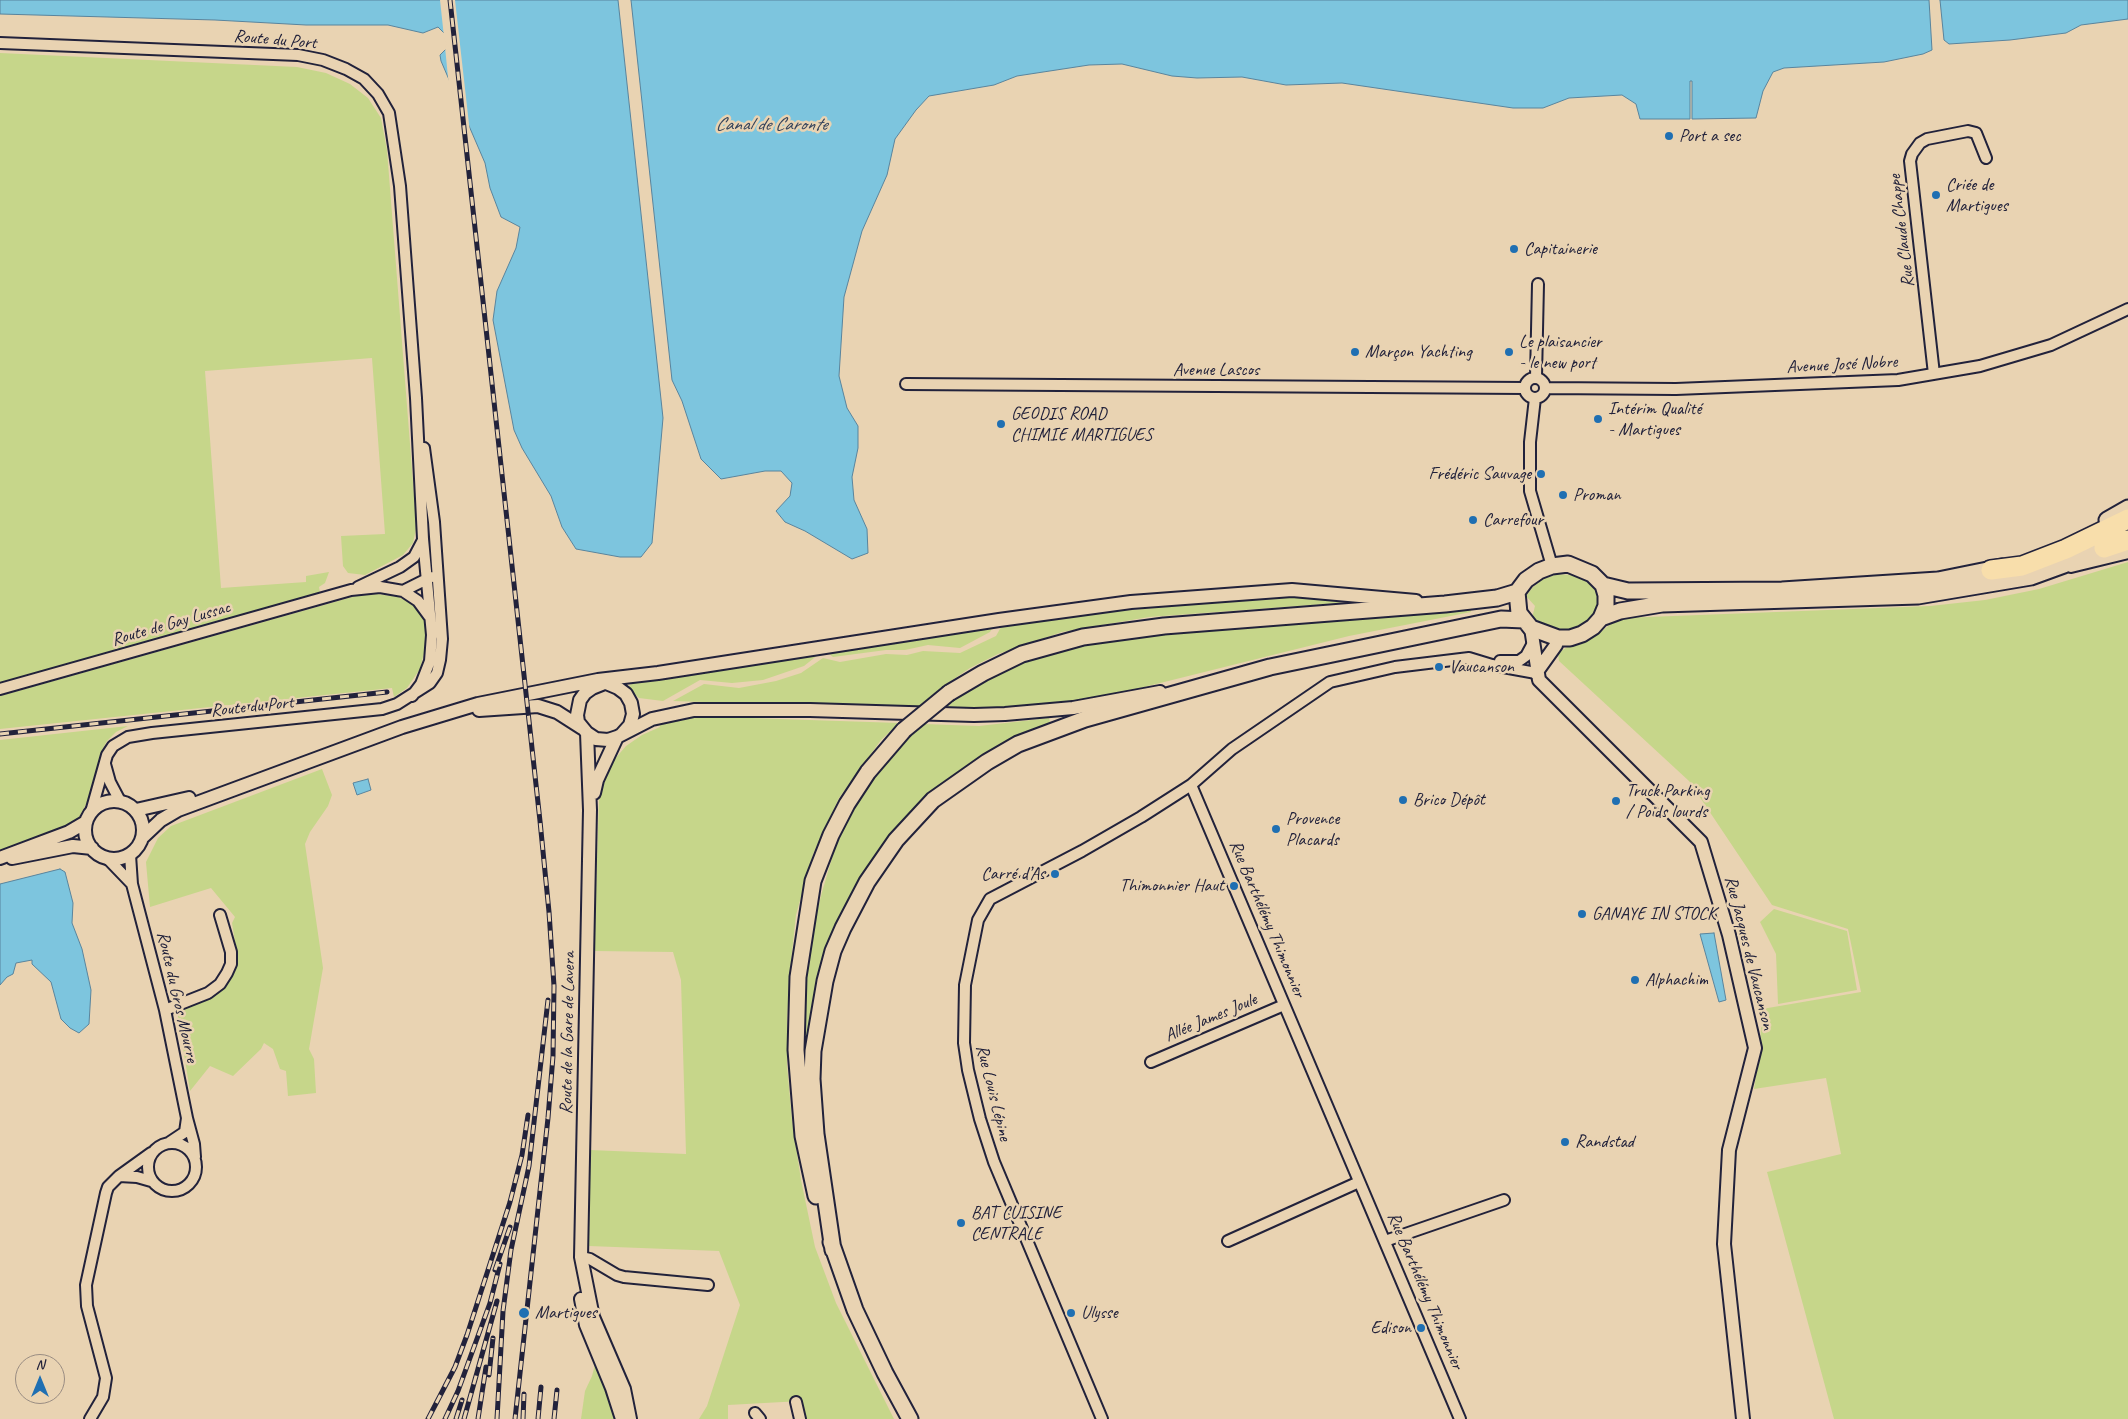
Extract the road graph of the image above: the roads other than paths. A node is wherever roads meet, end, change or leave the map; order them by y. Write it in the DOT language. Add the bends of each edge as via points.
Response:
graph roads {
  1 [pos="0,43"];
  2 [pos="1986,158"];
  3 [pos="1538,284"];
  4 [pos="2128,308"];
  5 [pos="1934,374"];
  6 [pos="1536,377"];
  7 [pos="906,384"];
  8 [pos="1525,388"];
  9 [pos="1546,388"];
  10 [pos="416,398"];
  11 [pos="1535,398"];
  12 [pos="2128,508"];
  13 [pos="2128,518"];
  14 [pos="2128,534"];
  15 [pos="423,539"];
  16 [pos="2128,540"];
  17 [pos="2104,548"];
  18 [pos="2128,553"];
  19 [pos="1552,566"];
  20 [pos="400,567"];
  21 [pos="426,569"];
  22 [pos="1991,570"];
  23 [pos="438,574"];
  24 [pos="2031,577"];
  25 [pos="427,580"];
  26 [pos="1603,585"];
  27 [pos="351,590"];
  28 [pos="403,591"];
  29 [pos="1517,592"];
  30 [pos="1445,604"];
  31 [pos="1601,618"];
  32 [pos="430,619"];
  33 [pos="1530,630"];
  34 [pos="1558,638"];
  35 [pos="1469,658"];
  36 [pos="1538,677"];
  37 [pos="604,681"];
  38 [pos="1219,681"];
  39 [pos="0,689"];
  40 [pos="412,696"];
  41 [pos="446,714"];
  42 [pos="584,731"];
  43 [pos="620,736"];
  44 [pos="104,762"];
  45 [pos="244,784"];
  46 [pos="1191,785"];
  47 [pos="120,801"];
  48 [pos="136,810"];
  49 [pos="590,810"];
  50 [pos="89,817"];
  51 [pos="143,837"];
  52 [pos="92,848"];
  53 [pos="130,855"];
  54 [pos="107,858"];
  55 [pos="0,859"];
  56 [pos="132,884"];
  57 [pos="220,915"];
  58 [pos="1284,1004"];
  59 [pos="165,1010"];
  60 [pos="1150,1062"];
  61 [pos="187,1118"];
  62 [pos="170,1142"];
  63 [pos="151,1153"];
  64 [pos="195,1158"];
  65 [pos="120,1176"];
  66 [pos="152,1181"];
  67 [pos="1359,1182"];
  68 [pos="1504,1200"];
  69 [pos="1228,1241"];
  70 [pos="1385,1241"];
  71 [pos="833,1250"];
  72 [pos="581,1257"];
  73 [pos="708,1285"];
  74 [pos="796,1402"];
  75 [pos="90,1419"];
  76 [pos="622,1419"];
  77 [pos="630,1419"];
  78 [pos="800,1419"];
  79 [pos="910,1419"];
  80 [pos="1102,1419"];
  81 [pos="1460,1419"];
  82 [pos="1743,1419"];
  1 -- 10 [label="street, Route du Port" via="298,55 346,68 364,79 389,113 395,144"];
  2 -- 5 [label="street, Rue Claude Chappe" via="1976,133 1968,131 1920,142 1910,161"];
  3 -- 6 [label="street"];
  4 -- 5 [label="street, Avenue José Nobre" via="2051,345 1980,366"];
  5 -- 9 [label="street, Avenue José Nobre" via="1898,380 1676,389"];
  6 -- 8 [label="street" via="1529,379"];
  6 -- 9 [label="street" via="1544,382"];
  7 -- 8 [label="street, Avenue Lascos"];
  8 -- 11 [label="street" via="1529,396"];
  9 -- 11 [label="street"];
  10 -- 15 [label="street, Route du Port"];
  10 -- 23 [label="street, Route du Port" via="432,505"];
  11 -- 19 [label="street" via="1530,442 1530,492"];
  12 -- 22 [label="main road" via="2048,550"];
  13 -- 22 [label="highway" via="2066,549 2022,566"];
  14 -- 17 [label="main road"];
  15 -- 20 [label="street, Route de Gay Lussac" via="414,557"];
  15 -- 21 [label="street, Route du Port"];
  16 -- 17 [label="highway"];
  17 -- 24 [label="main road"];
  18 -- 24 [label="street"];
  19 -- 26 [label="main road" via="1568,564 1583,569"];
  19 -- 29 [label="main road" via="1526,580"];
  20 -- 21 [label="street, Route de Gay Lussac"];
  20 -- 27 [label="street, Route de Gay Lussac"];
  21 -- 23 [label="street, Route de Gay Lussac"];
  21 -- 25 [label="street, Route du Port"];
  22 -- 26 [label="main road" via="1938,580 1782,590 1628,591"];
  23 -- 25 [label="street"];
  23 -- 40 [label="street, Route du Port" via="440,660 430,683"];
  24 -- 31 [label="main road" via="1918,596 1662,604 1620,611"];
  25 -- 28 [label="street"];
  25 -- 32 [label="street, Route du Port"];
  26 -- 31 [label="main road" via="1606,606"];
  27 -- 28 [label="street, Route de Gay Lussac" via="380,587"];
  27 -- 39 [label="street, Route de Gay Lussac"];
  28 -- 32 [label="street" via="418,601"];
  29 -- 30 [label="main road" via="1497,598"];
  29 -- 33 [label="main road" via="1519,613"];
  30 -- 37 [label="street" via="1292,590 1132,602"];
  30 -- 71 [label="main road, bridge" via="1164,626 1099,634 1053,644 983,672 948,693 904,730 868,772 846,804 831,835 813,881 802,946 796,1012 800,1113 818,1206"];
  31 -- 34 [label="main road" via="1582,634"];
  32 -- 40 [label="street, Route du Port" via="430,661 421,684"];
  33 -- 34 [label="main road"];
  33 -- 35 [label="street" via="1526,656 1519,661"];
  33 -- 36 [label="street"];
  33 -- 38 [label="main road" via="1501,619 1270,667"];
  34 -- 36 [label="street"];
  35 -- 36 [label="street"];
  35 -- 46 [label="street" via="1395,667 1330,682 1232,749"];
  36 -- 82 [label="street, Rue Jacques de Vaucanson" via="1701,842 1729,934 1755,1048 1729,1150 1724,1244"];
  37 -- 41 [label="street" via="512,696"];
  37 -- 42 [label="street" via="580,700 577,714"];
  37 -- 43 [label="street" via="626,694 631,703 631,719"];
  38 -- 43 [label="street" via="1073,708 1005,714 694,710 652,719"];
  38 -- 71 [label="main road" via="1085,719 1018,744 933,800 876,867 833,951 813,1051 816,1134"];
  40 -- 44 [label="street, Route du Port" via="382,709 128,737 113,746"];
  41 -- 42 [label="street" via="538,706 557,712"];
  41 -- 45 [label="street"];
  42 -- 43 [label="street" via="596,739"];
  42 -- 49 [label="street, Route de la Gare de Lavera"];
  43 -- 49 [label="street, Route de la Gare de Lavera" via="597,780"];
  44 -- 47 [label="street"];
  44 -- 50 [label="street, Route du Port"];
  45 -- 48 [label="street"];
  45 -- 51 [label="street" via="178,810"];
  46 -- 58 [label="street, Rue Barthélémy Thimonnier"];
  46 -- 80 [label="street, Rue Louis Lépine" via="1082,851 990,899 978,920 965,985 964,1043 980,1119 994,1162"];
  47 -- 48 [label="street"];
  47 -- 50 [label="street" via="104,802"];
  48 -- 51 [label="street" via="144,827"];
  49 -- 72 [label="street, Route de la Gare de Lavera"];
  50 -- 52 [label="street" via="85,831"];
  50 -- 55 [label="street" via="68,832"];
  51 -- 53 [label="street"];
  52 -- 54 [label="street"];
  52 -- 55 [label="street" via="73,846"];
  53 -- 54 [label="street"];
  53 -- 56 [label="street, Route du Gros Mourre"];
  54 -- 56 [label="street, Route du Gros Mourre"];
  56 -- 59 [label="street, Route du Gros Mourre"];
  57 -- 59 [label="street" via="232,952 227,973 220,984 208,993"];
  58 -- 60 [label="street, Allée James Joule"];
  58 -- 67 [label="street, Rue Barthélémy Thimonnier"];
  59 -- 61 [label="street, Route du Gros Mourre"];
  61 -- 62 [label="street" via="184,1132"];
  61 -- 64 [label="street, Route du Gros Mourre"];
  62 -- 63 [label="street"];
  62 -- 64 [label="street" via="185,1146"];
  63 -- 65 [label="street"];
  63 -- 66 [label="street" via="147,1167"];
  64 -- 66 [label="street, Route du Gros Mourre" via="192,1181 179,1190 164,1190"];
  65 -- 66 [label="street, Route du Gros Mourre"];
  65 -- 75 [label="street" via="106,1193 86,1285 87,1306 106,1378 103,1397"];
  67 -- 69 [label="street"];
  67 -- 70 [label="street, Rue Barthélémy Thimonnier"];
  68 -- 70 [label="street"];
  70 -- 81 [label="street, Rue Barthélémy Thimonnier"];
  71 -- 79 [label="main road" via="855,1310"];
  72 -- 73 [label="street" via="624,1277"];
  72 -- 76 [label="street, Route de la Gare de Lavera" via="578,1276 584,1319"];
  72 -- 77 [label="street, Route de la Gare de Lavera" via="593,1317 624,1389"];
  74 -- 78 [label="street"];
}
